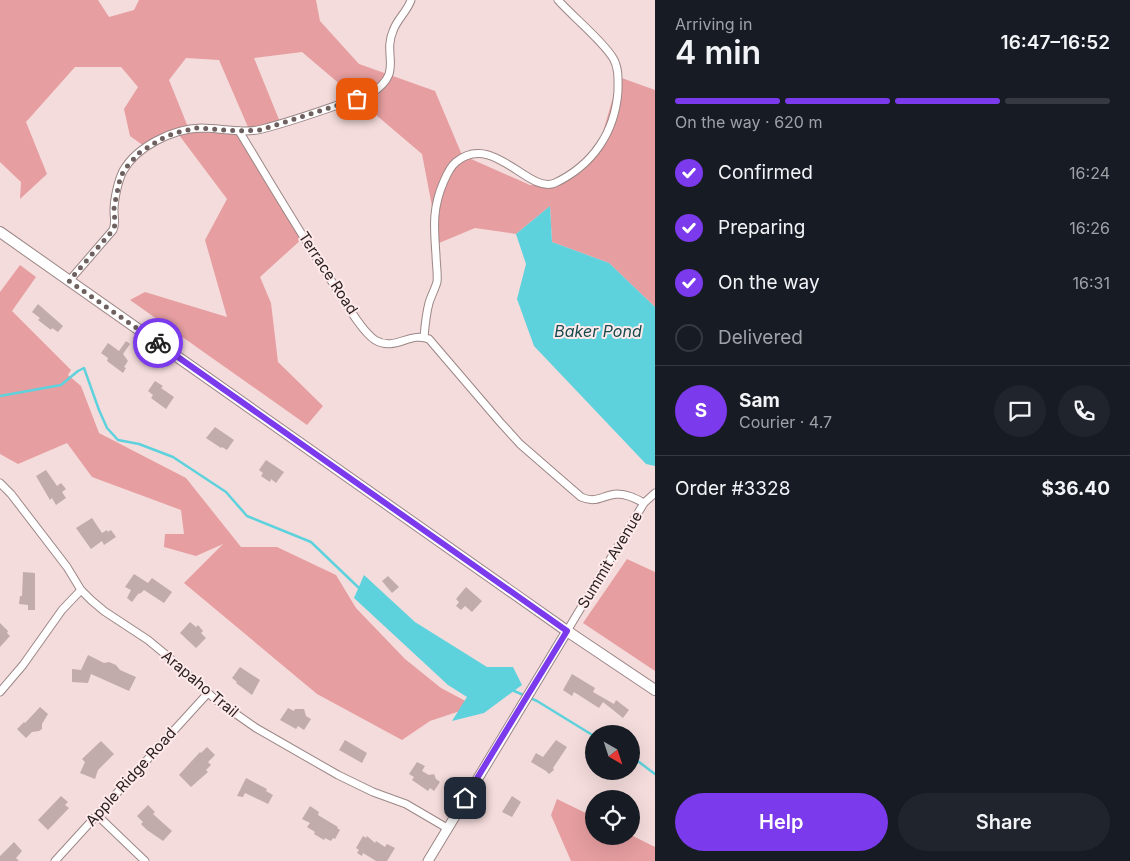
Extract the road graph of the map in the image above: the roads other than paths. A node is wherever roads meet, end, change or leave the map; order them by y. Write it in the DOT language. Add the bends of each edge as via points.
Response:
graph roads {
  1 [pos="411,0"];
  2 [pos="558,0"];
  3 [pos="239,131"];
  4 [pos="0,232"];
  5 [pos="69,281"];
  6 [pos="424,336"];
  7 [pos="0,483"];
  8 [pos="655,493"];
  9 [pos="644,503"];
  10 [pos="81,590"];
  11 [pos="567,631"];
  12 [pos="655,690"];
  13 [pos="0,692"];
  14 [pos="208,693"];
  15 [pos="97,815"];
  16 [pos="447,828"];
  17 [pos="54,861"];
  18 [pos="145,861"];
  19 [pos="428,861"];
  1 -- 3 [label="street" via="392,32 390,71 377,90 260,130"];
  2 -- 6 [label="street" via="606,49 616,64 617,104 610,130 586,162 550,184 538,183 505,162 485,155 468,156 455,162 437,195 434,232 437,281 428,304"];
  3 -- 5 [label="street" via="186,130 161,139 139,153 120,179 113,230"];
  3 -- 6 [label="street, Terrace Road" via="328,276 370,335 390,344"];
  4 -- 5 [label="main road"];
  5 -- 11 [label="main road"];
  6 -- 9 [label="street" via="434,343 520,444 581,497 593,500 626,495"];
  7 -- 10 [label="street, Arapaho Trail" via="67,567"];
  8 -- 9 [label="street, Summit Avenue"];
  9 -- 11 [label="street, Summit Avenue"];
  10 -- 13 [label="street"];
  10 -- 14 [label="street, Arapaho Trail" via="104,611 148,640"];
  11 -- 12 [label="main road"];
  11 -- 16 [label="street, Summit Avenue"];
  14 -- 15 [label="street, Apple Ridge Road"];
  14 -- 16 [label="street, Arapaho Trail" via="256,728 338,775 406,804"];
  15 -- 17 [label="street, Apple Ridge Road"];
  15 -- 18 [label="street"];
  16 -- 19 [label="street, Summit Avenue"];
}
